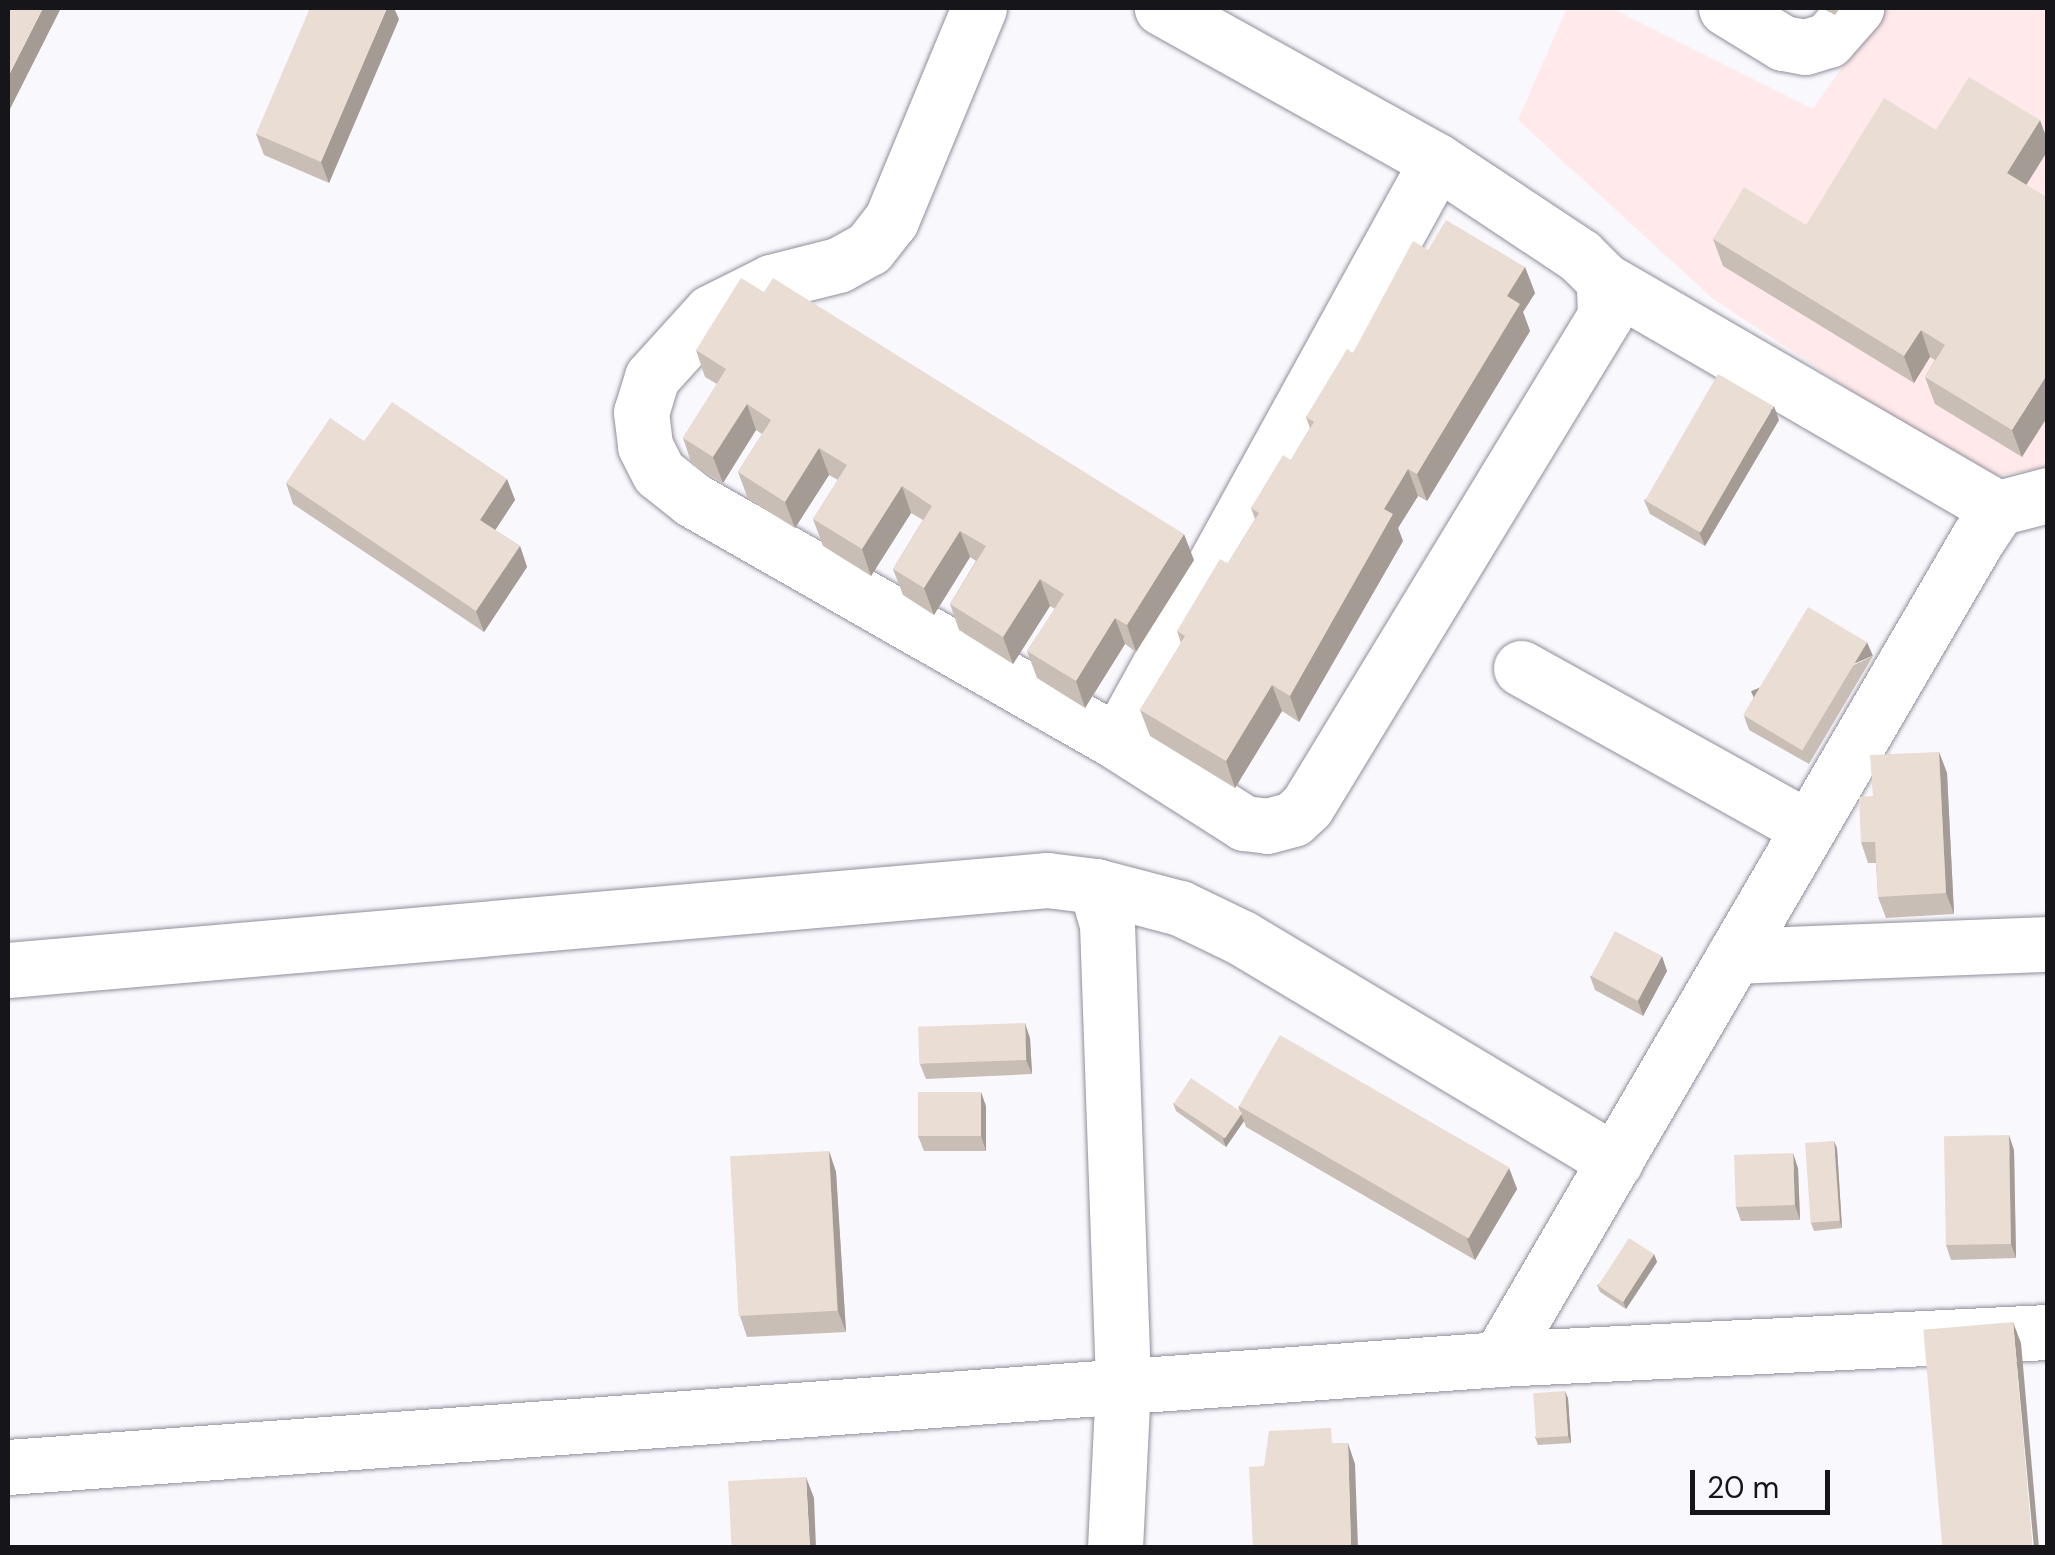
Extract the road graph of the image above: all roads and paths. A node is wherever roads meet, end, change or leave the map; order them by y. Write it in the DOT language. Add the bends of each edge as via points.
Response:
graph roads {
  1 [pos="979,8"];
  2 [pos="1162,8"];
  3 [pos="1726,8"];
  4 [pos="1856,8"];
  5 [pos="1437,161"];
  6 [pos="1604,280"];
  7 [pos="2023,502"];
  8 [pos="1521,668"];
  9 [pos="1117,742"];
  10 [pos="1807,827"];
  11 [pos="1096,886"];
  12 [pos="2048,944"];
  13 [pos="1734,956"];
  14 [pos="8,970"];
  15 [pos="1615,1161"];
  16 [pos="2048,1332"];
  17 [pos="1499,1359"];
  18 [pos="1122,1384"];
  19 [pos="8,1467"];
  20 [pos="1115,1548"];
  1 -- 9 [label="street" via="880,234 838,265 771,282 711,312 652,378 641,412 645,446 660,473 693,500"];
  2 -- 5 [label="street"];
  3 -- 4 [label="street" via="1783,43 1805,47 1828,40"];
  5 -- 6 [label="street" via="1580,256"];
  5 -- 9 [label="street"];
  6 -- 7 [label="street"];
  6 -- 9 [label="street" via="1605,316 1307,806 1293,819 1244,823"];
  7 -- 10 [label="street"];
  8 -- 10 [label="street"];
  10 -- 13 [label="street"];
  11 -- 14 [label="street" via="1047,880"];
  11 -- 15 [label="street" via="1180,908 1242,938"];
  11 -- 18 [label="street" via="1107,924"];
  12 -- 13 [label="street"];
  13 -- 15 [label="street"];
  15 -- 17 [label="street"];
  16 -- 17 [label="street"];
  17 -- 18 [label="street"];
  18 -- 19 [label="street"];
  18 -- 20 [label="street"];
}
